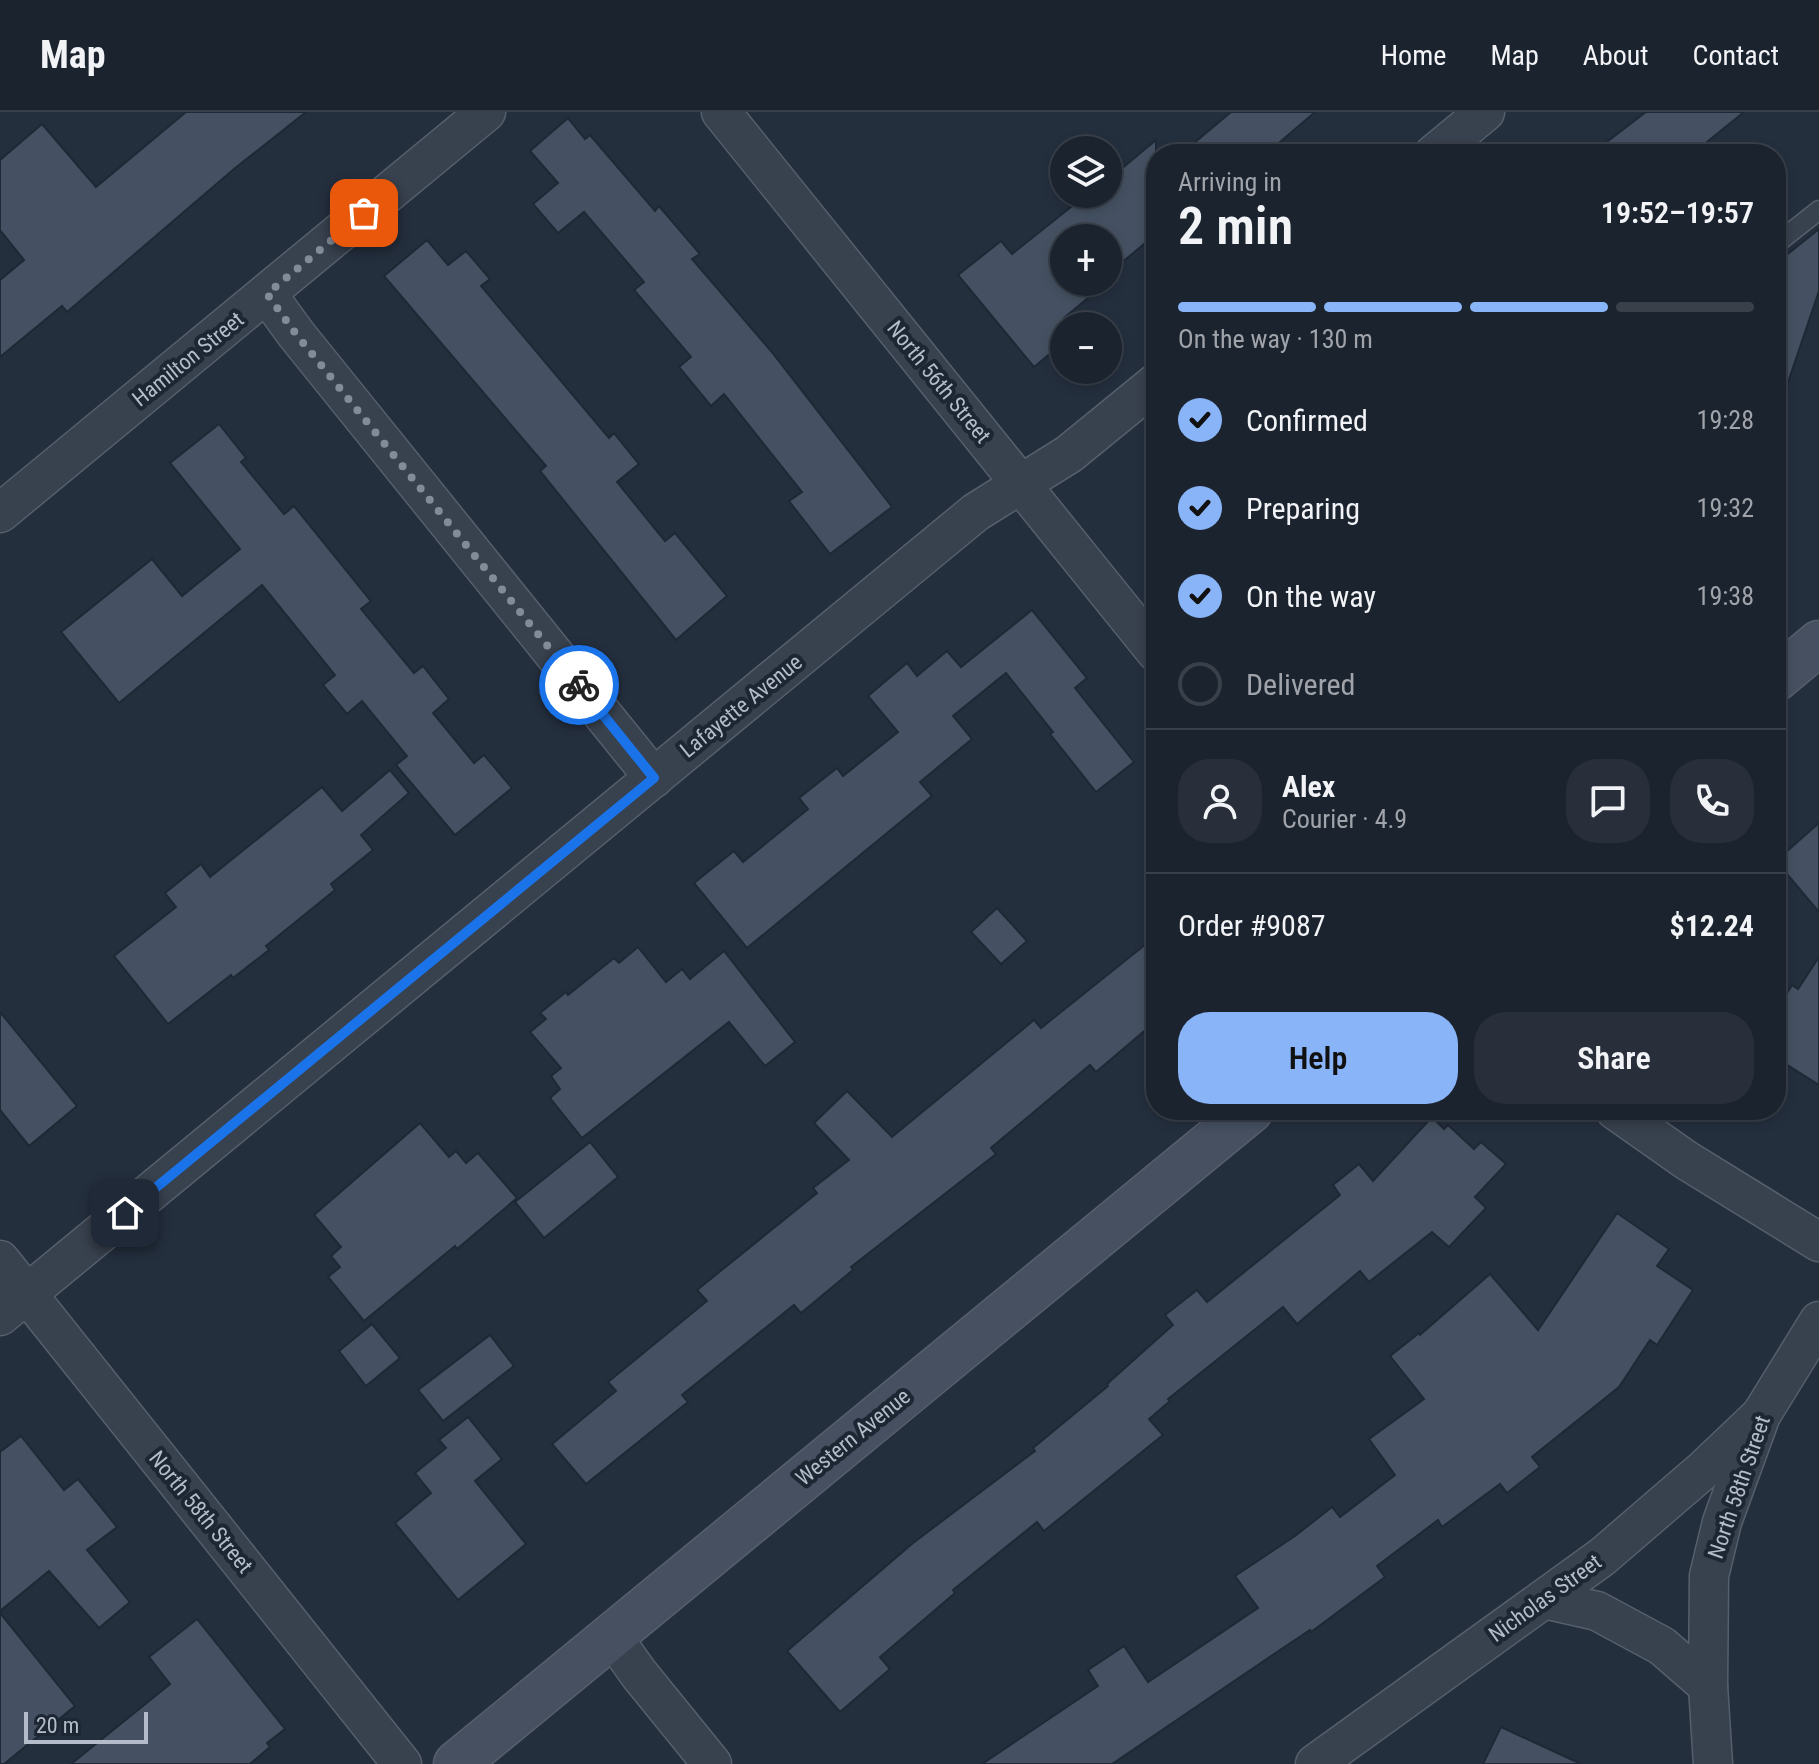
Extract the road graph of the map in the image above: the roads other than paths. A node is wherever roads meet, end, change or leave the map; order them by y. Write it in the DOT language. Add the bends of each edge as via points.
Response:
graph roads {
  1 [pos="486,112"];
  2 [pos="721,112"];
  3 [pos="1485,112"];
  4 [pos="1446,144"];
  5 [pos="1819,210"];
  6 [pos="1786,236"];
  7 [pos="267,294"];
  8 [pos="1146,391"];
  9 [pos="1021,484"];
  10 [pos="0,513"];
  11 [pos="1146,640"];
  12 [pos="1819,643"];
  13 [pos="1786,671"];
  14 [pos="654,778"];
  15 [pos="1239,1120"];
  16 [pos="1629,1120"];
  17 [pos="1819,1242"];
  18 [pos="0,1260"];
  19 [pos="14,1305"];
  20 [pos="1819,1321"];
  21 [pos="1761,1415"];
  22 [pos="1544,1599"];
  23 [pos="612,1636"];
  24 [pos="1708,1686"];
  25 [pos="402,1764"];
  26 [pos="456,1764"];
  27 [pos="712,1764"];
  28 [pos="1315,1764"];
  29 [pos="1713,1764"];
  1 -- 7 [label="street, Hamilton Street"];
  2 -- 9 [label="street, North 56th Street"];
  3 -- 4 [label="street"];
  5 -- 6 [label="lane"];
  7 -- 10 [label="street, Hamilton Street"];
  7 -- 14 [label="street"];
  8 -- 9 [label="street, Lafayette Avenue" via="1069,454"];
  9 -- 11 [label="street, North 56th Street"];
  9 -- 14 [label="street, Lafayette Avenue" via="976,512"];
  12 -- 13 [label="street"];
  14 -- 19 [label="street, Lafayette Avenue"];
  15 -- 23 [label="street, Western Avenue"];
  16 -- 17 [label="street"];
  18 -- 19 [label="street, North 58th Street"];
  19 -- 25 [label="street, North 58th Street"];
  20 -- 21 [label="street, North 58th Street"];
  21 -- 22 [label="street, Nicholas Street" via="1602,1557"];
  21 -- 24 [label="street, North 58th Street" via="1722,1522 1709,1576"];
  22 -- 24 [label="street" via="1597,1611 1662,1646"];
  22 -- 28 [label="street, Nicholas Street"];
  23 -- 26 [label="street, Western Avenue"];
  23 -- 27 [label="street"];
  24 -- 29 [label="street, North 58th Street"];
}
